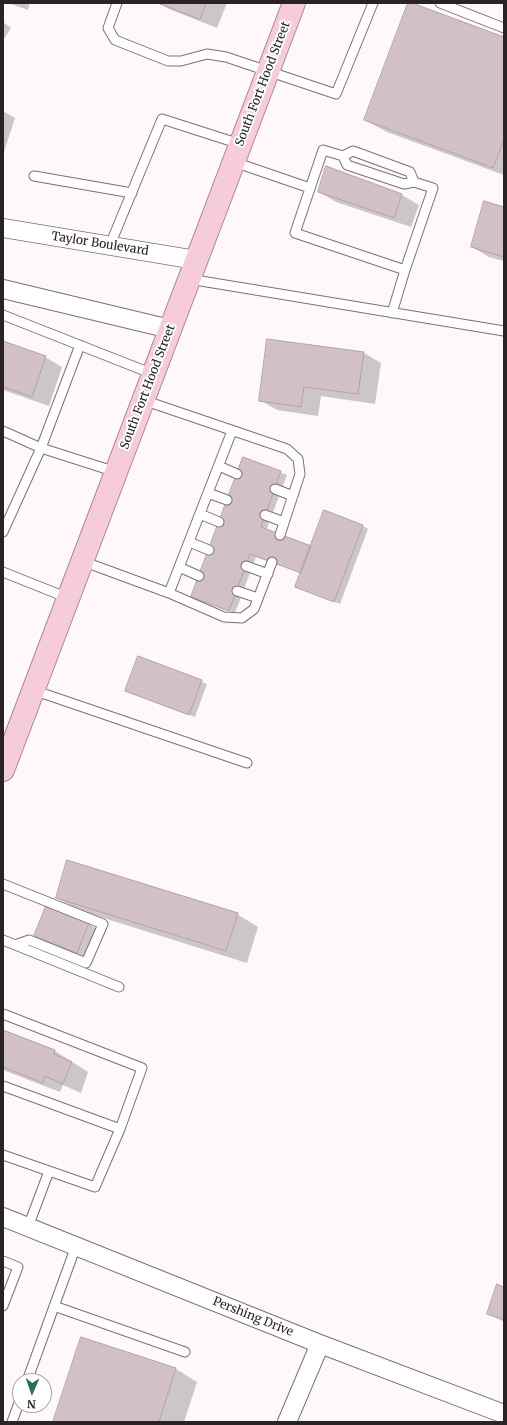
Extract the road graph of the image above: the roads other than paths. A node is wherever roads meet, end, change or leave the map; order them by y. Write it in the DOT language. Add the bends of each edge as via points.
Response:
graph roads {
  1 [pos="117,3"];
  2 [pos="294,3"];
  3 [pos="373,3"];
  4 [pos="440,3"];
  5 [pos="504,28"];
  6 [pos="268,72"];
  7 [pos="237,153"];
  8 [pos="343,156"];
  9 [pos="34,176"];
  10 [pos="414,182"];
  11 [pos="310,188"];
  12 [pos="132,193"];
  13 [pos="3,228"];
  14 [pos="110,245"];
  15 [pos="192,270"];
  16 [pos="405,270"];
  17 [pos="3,289"];
  18 [pos="392,313"];
  19 [pos="3,315"];
  20 [pos="170,329"];
  21 [pos="504,331"];
  22 [pos="80,345"];
  23 [pos="153,374"];
  24 [pos="143,400"];
  25 [pos="3,431"];
  26 [pos="232,431"];
  27 [pos="41,448"];
  28 [pos="218,466"];
  29 [pos="116,472"];
  30 [pos="237,474"];
  31 [pos="275,489"];
  32 [pos="208,493"];
  33 [pos="293,496"];
  34 [pos="227,500"];
  35 [pos="200,514"];
  36 [pos="265,515"];
  37 [pos="219,522"];
  38 [pos="284,522"];
  39 [pos="3,532"];
  40 [pos="280,535"];
  41 [pos="189,542"];
  42 [pos="209,550"];
  43 [pos="82,561"];
  44 [pos="272,562"];
  45 [pos="246,566"];
  46 [pos="179,567"];
  47 [pos="3,572"];
  48 [pos="268,574"];
  49 [pos="199,576"];
  50 [pos="237,591"];
  51 [pos="169,593"];
  52 [pos="68,598"];
  53 [pos="258,598"];
  54 [pos="33,690"];
  55 [pos="247,763"];
  56 [pos="3,770"];
  57 [pos="3,884"];
  58 [pos="3,940"];
  59 [pos="15,945"];
  60 [pos="119,988"];
  61 [pos="3,1014"];
  62 [pos="3,1086"];
  63 [pos="120,1129"];
  64 [pos="3,1155"];
  65 [pos="49,1171"];
  66 [pos="3,1217"];
  67 [pos="28,1227"];
  68 [pos="76,1246"];
  69 [pos="3,1261"];
  70 [pos="3,1306"];
  71 [pos="54,1306"];
  72 [pos="320,1344"];
  73 [pos="185,1352"];
  74 [pos="30,1373"];
  75 [pos="504,1414"];
  76 [pos="287,1422"];
  1 -- 6 [label="lane" via="108,28 116,40 168,61 181,61 207,54 226,57"];
  2 -- 6 [label="highway, South Fort Hood Street"];
  3 -- 6 [label="lane" via="336,94"];
  4 -- 5 [label="lane"];
  6 -- 7 [label="highway, South Fort Hood Street"];
  7 -- 11 [label="lane"];
  7 -- 12 [label="lane" via="162,119"];
  7 -- 15 [label="highway, South Fort Hood Street"];
  8 -- 10 [label="lane" via="347,165 404,184"];
  8 -- 10 [label="lane" via="353,151 410,172"];
  8 -- 11 [label="lane" via="324,150"];
  9 -- 12 [label="lane"];
  10 -- 16 [label="lane" via="433,188"];
  11 -- 16 [label="lane" via="295,233"];
  12 -- 14 [label="lane"];
  13 -- 14 [label="street, Taylor Boulevard"];
  14 -- 15 [label="street, Taylor Boulevard"];
  15 -- 18 [label="lane"];
  15 -- 20 [label="highway, South Fort Hood Street"];
  16 -- 18 [label="lane"];
  17 -- 20 [label="street"];
  18 -- 21 [label="lane"];
  19 -- 22 [label="lane"];
  20 -- 23 [label="highway, South Fort Hood Street"];
  22 -- 23 [label="lane"];
  22 -- 27 [label="lane"];
  23 -- 24 [label="highway, South Fort Hood Street"];
  24 -- 26 [label="lane"];
  24 -- 29 [label="highway, South Fort Hood Street"];
  25 -- 27 [label="lane"];
  26 -- 28 [label="lane"];
  26 -- 33 [label="lane" via="287,449 298,459 300,474"];
  27 -- 29 [label="lane"];
  27 -- 39 [label="lane"];
  28 -- 30 [label="lane"];
  28 -- 32 [label="lane"];
  29 -- 43 [label="highway, South Fort Hood Street"];
  31 -- 33 [label="lane"];
  32 -- 34 [label="lane"];
  32 -- 35 [label="lane"];
  33 -- 38 [label="lane"];
  35 -- 37 [label="lane"];
  35 -- 41 [label="lane"];
  36 -- 38 [label="lane"];
  38 -- 40 [label="lane"];
  41 -- 42 [label="lane"];
  41 -- 46 [label="lane"];
  43 -- 51 [label="lane"];
  43 -- 52 [label="highway, South Fort Hood Street"];
  44 -- 48 [label="lane"];
  45 -- 48 [label="lane"];
  46 -- 49 [label="lane"];
  46 -- 51 [label="lane"];
  47 -- 52 [label="lane"];
  48 -- 53 [label="lane"];
  50 -- 53 [label="lane"];
  51 -- 53 [label="lane" via="224,617 242,618 254,609"];
  52 -- 54 [label="highway, South Fort Hood Street"];
  54 -- 55 [label="lane"];
  54 -- 56 [label="highway, South Fort Hood Street" via="13,735"];
  57 -- 59 [label="lane" via="103,924 86,963 29,940"];
  58 -- 59 [label="lane"];
  59 -- 60 [label="lane"];
  61 -- 63 [label="lane" via="142,1068"];
  62 -- 63 [label="lane"];
  63 -- 65 [label="lane" via="95,1187"];
  64 -- 65 [label="lane"];
  65 -- 67 [label="lane"];
  66 -- 67 [label="street, Pershing Drive"];
  67 -- 68 [label="street, Pershing Drive"];
  68 -- 71 [label="lane"];
  68 -- 72 [label="street, Pershing Drive"];
  69 -- 70 [label="lane" via="18,1267"];
  71 -- 73 [label="lane"];
  71 -- 74 [label="lane"];
  72 -- 75 [label="street, Pershing Drive"];
  72 -- 76 [label="street"];
}
